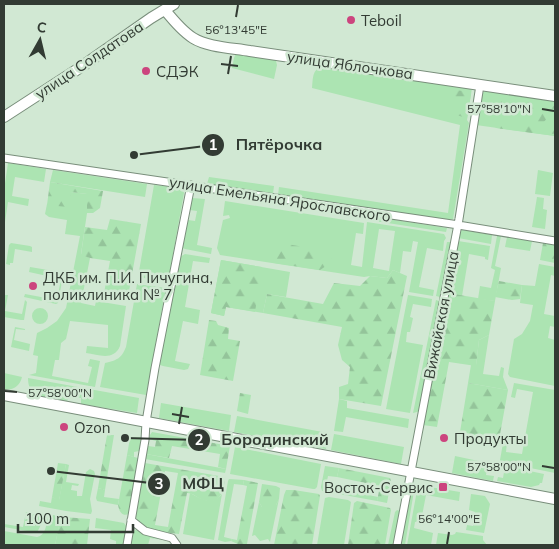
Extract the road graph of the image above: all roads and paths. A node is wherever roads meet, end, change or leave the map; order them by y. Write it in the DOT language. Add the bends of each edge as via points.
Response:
graph roads {
  1 [pos="174,4"];
  2 [pos="162,7"];
  3 [pos="480,85"];
  4 [pos="555,96"];
  5 [pos="4,117"];
  6 [pos="4,158"];
  7 [pos="191,185"];
  8 [pos="458,225"];
  9 [pos="555,241"];
  10 [pos="4,395"];
  11 [pos="146,422"];
  12 [pos="411,472"];
  13 [pos="555,499"];
  14 [pos="131,520"];
  15 [pos="127,545"];
  16 [pos="177,545"];
  17 [pos="398,545"];
  1 -- 2 [label="main road, улица Солдатова"];
  2 -- 3 [label="main road, улица Яблочкова" via="193,38 206,43"];
  2 -- 5 [label="main road, улица Солдатова" via="81,67"];
  3 -- 4 [label="main road, улица Яблочкова"];
  3 -- 8 [label="street, Вижайская улица"];
  6 -- 7 [label="street, улица Емельяна Ярославского"];
  7 -- 8 [label="street, улица Емельяна Ярославского"];
  7 -- 11 [label="street"];
  8 -- 9 [label="street, улица Емельяна Ярославского"];
  8 -- 12 [label="street, Вижайская улица"];
  10 -- 11 [label="main road"];
  11 -- 12 [label="main road"];
  11 -- 14 [label="street"];
  12 -- 13 [label="main road"];
  12 -- 17 [label="street, Вижайская улица"];
  14 -- 15 [label="street"];
  14 -- 16 [label="street" via="145,531 172,538"];
}
